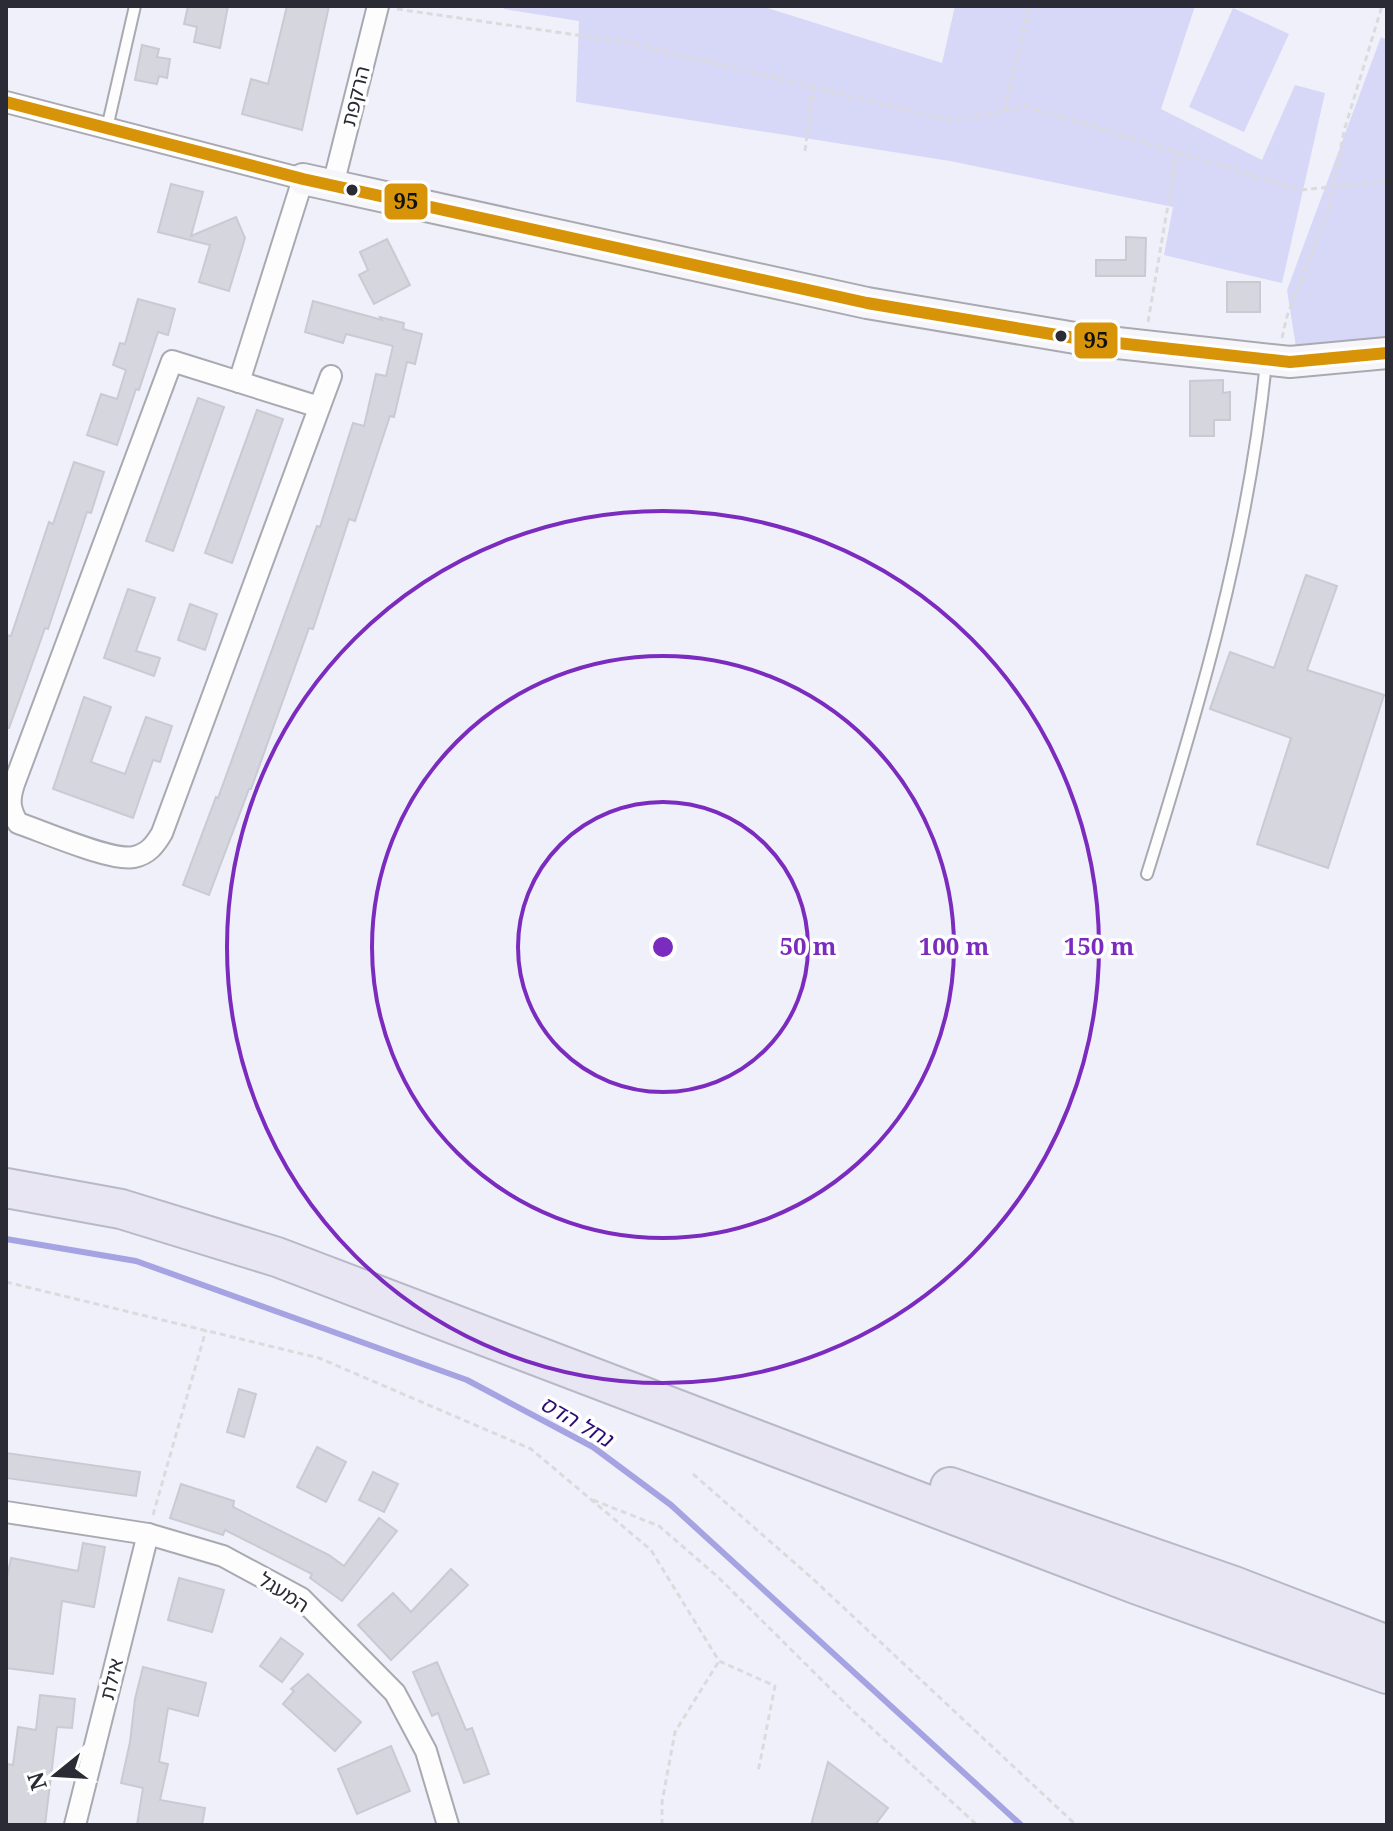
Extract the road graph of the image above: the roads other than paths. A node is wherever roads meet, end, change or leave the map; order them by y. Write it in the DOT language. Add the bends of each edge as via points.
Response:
graph roads {
  1 [pos="135,6"];
  2 [pos="378,6"];
  3 [pos="6,102"];
  4 [pos="107,128"];
  5 [pos="303,179"];
  6 [pos="333,185"];
  7 [pos="1387,353"];
  8 [pos="1272,360"];
  9 [pos="331,376"];
  10 [pos="239,382"];
  11 [pos="319,407"];
  12 [pos="1147,874"];
  13 [pos="6,1162"];
  14 [pos="6,1188"];
  15 [pos="6,1512"];
  16 [pos="148,1534"];
  17 [pos="1387,1645"];
  18 [pos="1387,1674"];
  19 [pos="75,1825"];
  20 [pos="448,1825"];
  1 -- 4 [label="lane"];
  2 -- 6 [label="street, הרקפת"];
  3 -- 4 [label="street"];
  4 -- 5 [label="street"];
  5 -- 6 [label="street"];
  5 -- 10 [label="street"];
  6 -- 8 [label="street" via="867,303 1081,339"];
  7 -- 8 [label="street"];
  8 -- 12 [label="lane" via="1227,601"];
  9 -- 11 [label="street"];
  10 -- 11 [label="street"];
  10 -- 11 [label="street" via="172,361 9,797 18,823 120,858 155,846"];
  13 -- 17 [label="highway" via="51,1168 216,1218"];
  14 -- 18 [label="highway" via="121,1209 277,1257 1138,1585"];
  15 -- 16 [label="street, המעגל"];
  16 -- 19 [label="street, אילת"];
  16 -- 20 [label="street, המעגל" via="223,1556 301,1598 395,1693 426,1751"];
}
